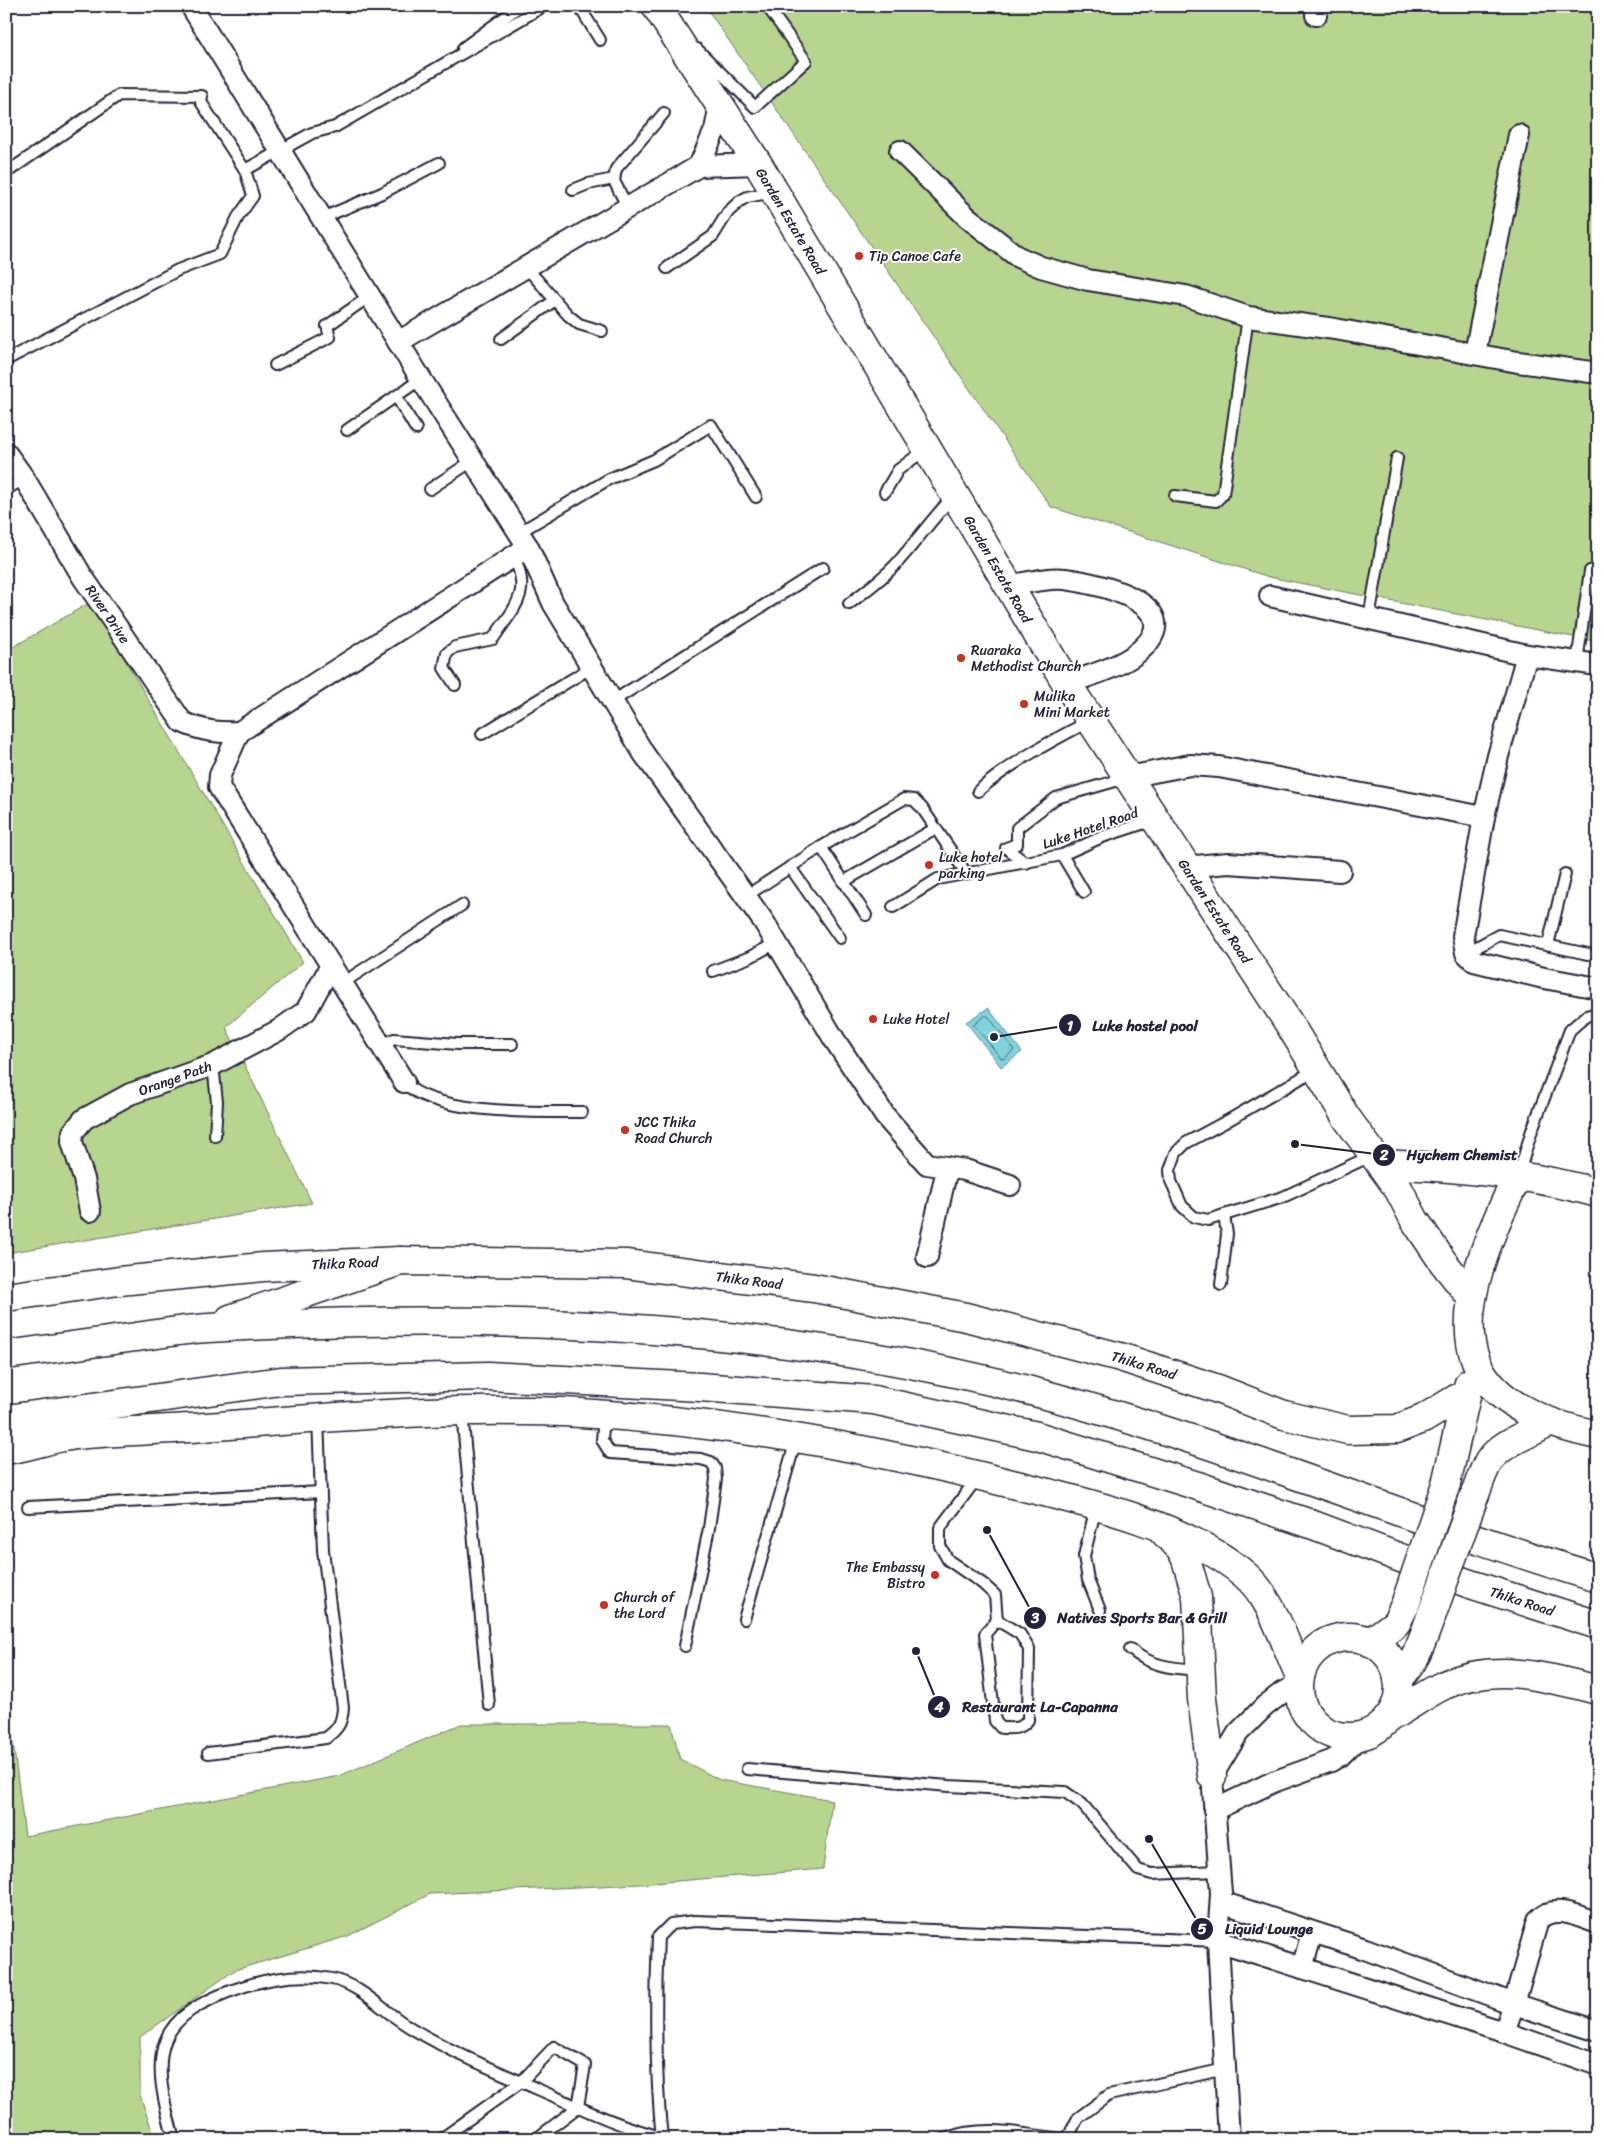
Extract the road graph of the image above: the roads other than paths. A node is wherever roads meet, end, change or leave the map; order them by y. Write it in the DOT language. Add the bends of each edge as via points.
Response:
graph roads {
  1 [pos="191,6"];
  2 [pos="520,6"];
  3 [pos="544,6"];
  4 [pos="579,6"];
  5 [pos="767,6"];
  6 [pos="657,9"];
  7 [pos="600,40"];
  8 [pos="452,60"];
  9 [pos="720,105"];
  10 [pos="664,113"];
  11 [pos="1519,135"];
  12 [pos="280,149"];
  13 [pos="900,151"];
  14 [pos="439,164"];
  15 [pos="758,164"];
  16 [pos="699,166"];
  17 [pos="245,170"];
  18 [pos="6,173"];
  19 [pos="614,179"];
  20 [pos="573,190"];
  21 [pos="774,191"];
  22 [pos="628,208"];
  23 [pos="322,218"];
  24 [pos="526,267"];
  25 [pos="668,268"];
  26 [pos="370,296"];
  27 [pos="555,300"];
  28 [pos="1248,317"];
  29 [pos="602,331"];
  30 [pos="501,339"];
  31 [pos="398,342"];
  32 [pos="1475,353"];
  33 [pos="6,360"];
  34 [pos="275,366"];
  35 [pos="1598,372"];
  36 [pos="421,379"];
  37 [pos="396,396"];
  38 [pos="416,429"];
  39 [pos="347,430"];
  40 [pos="927,448"];
  41 [pos="6,454"];
  42 [pos="1398,458"];
  43 [pos="472,461"];
  44 [pos="24,478"];
  45 [pos="430,489"];
  46 [pos="6,490"];
  47 [pos="885,492"];
  48 [pos="955,495"];
  49 [pos="1175,496"];
  50 [pos="756,497"];
  51 [pos="520,546"];
  52 [pos="823,568"];
  53 [pos="1590,571"];
  54 [pos="1008,586"];
  55 [pos="1270,596"];
  56 [pos="849,604"];
  57 [pos="1368,618"];
  58 [pos="1527,655"];
  59 [pos="1576,662"];
  60 [pos="1598,665"];
  61 [pos="592,667"];
  62 [pos="1067,684"];
  63 [pos="455,685"];
  64 [pos="613,702"];
  65 [pos="1090,720"];
  66 [pos="239,732"];
  67 [pos="482,734"];
  68 [pos="1128,777"];
  69 [pos="978,792"];
  70 [pos="1484,817"];
  71 [pos="1155,820"];
  72 [pos="936,828"];
  73 [pos="821,847"];
  74 [pos="1062,855"];
  75 [pos="1026,863"];
  76 [pos="1185,866"];
  77 [pos="790,867"];
  78 [pos="1340,871"];
  79 [pos="966,873"];
  80 [pos="1565,874"];
  81 [pos="843,882"];
  82 [pos="1084,892"];
  83 [pos="746,896"];
  84 [pos="462,905"];
  85 [pos="893,907"];
  86 [pos="866,915"];
  87 [pos="840,938"];
  88 [pos="776,943"];
  89 [pos="1548,945"];
  90 [pos="1466,953"];
  91 [pos="1588,954"];
  92 [pos="330,967"];
  93 [pos="713,971"];
  94 [pos="341,984"];
  95 [pos="1598,988"];
  96 [pos="1598,1013"];
  97 [pos="512,1044"];
  98 [pos="381,1046"];
  99 [pos="213,1065"];
  100 [pos="1316,1069"];
  101 [pos="404,1082"];
  102 [pos="582,1112"];
  103 [pos="215,1136"];
  104 [pos="1377,1159"];
  105 [pos="947,1169"];
  106 [pos="1518,1176"];
  107 [pos="1010,1185"];
  108 [pos="1598,1193"];
  109 [pos="90,1211"];
  110 [pos="1224,1215"];
  111 [pos="927,1257"];
  112 [pos="400,1261"];
  113 [pos="1221,1285"];
  114 [pos="6,1297"];
  115 [pos="1471,1297"];
  116 [pos="205,1328"];
  117 [pos="6,1355"];
  118 [pos="1476,1362"];
  119 [pos="1466,1393"];
  120 [pos="462,1411"];
  121 [pos="604,1415"];
  122 [pos="318,1417"];
  123 [pos="6,1419"];
  124 [pos="1550,1422"];
  125 [pos="6,1430"];
  126 [pos="1598,1435"];
  127 [pos="70,1436"];
  128 [pos="797,1439"];
  129 [pos="6,1450"];
  130 [pos="979,1475"];
  131 [pos="321,1492"];
  132 [pos="1096,1506"];
  133 [pos="28,1507"];
  134 [pos="1160,1528"];
  135 [pos="1598,1578"];
  136 [pos="1100,1610"];
  137 [pos="744,1618"];
  138 [pos="997,1620"];
  139 [pos="1598,1625"];
  140 [pos="1370,1642"];
  141 [pos="685,1646"];
  142 [pos="1130,1649"];
  143 [pos="1201,1670"];
  144 [pos="1398,1679"];
  145 [pos="1299,1681"];
  146 [pos="1598,1690"];
  147 [pos="489,1705"];
  148 [pos="1388,1718"];
  149 [pos="1360,1736"];
  150 [pos="208,1752"];
  151 [pos="746,1769"];
  152 [pos="1212,1776"];
  153 [pos="1214,1810"];
  154 [pos="1218,1871"];
  155 [pos="1221,1902"];
  156 [pos="1597,1920"];
  157 [pos="1312,1933"];
  158 [pos="1218,1941"];
  159 [pos="1302,1968"];
  160 [pos="1514,2004"];
  161 [pos="1598,2031"];
  162 [pos="1504,2032"];
  163 [pos="1598,2065"];
  164 [pos="1226,2070"];
  165 [pos="521,2082"];
  166 [pos="578,2107"];
  167 [pos="173,2135"];
  168 [pos="661,2138"];
  169 [pos="441,2139"];
  170 [pos="536,2139"];
  171 [pos="945,2139"];
  172 [pos="1062,2139"];
  173 [pos="1068,2139"];
  174 [pos="1229,2139"];
  1 -- 12 [label="street"];
  2 -- 8 [label="lane" via="468,43"];
  3 -- 8 [label="lane"];
  4 -- 7 [label="lane"];
  5 -- 6 [label="lane" via="806,61 756,107"];
  6 -- 9 [label="main road, Garden Estate Road"];
  8 -- 12 [label="lane" via="335,128 312,134"];
  9 -- 15 [label="main road, Garden Estate Road"];
  9 -- 16 [label="street" via="715,130"];
  10 -- 19 [label="lane" via="616,169"];
  11 -- 32 [label="street"];
  12 -- 17 [label="lane"];
  12 -- 23 [label="street"];
  13 -- 28 [label="street" via="968,217 1018,257 1088,280 1186,296"];
  14 -- 23 [label="lane"];
  15 -- 16 [label="street"];
  15 -- 21 [label="main road, Garden Estate Road"];
  16 -- 22 [label="street"];
  17 -- 18 [label="lane" via="201,102 202,96 140,94 119,95"];
  17 -- 33 [label="lane" via="253,196 238,217 220,254 178,270"];
  19 -- 20 [label="lane"];
  19 -- 22 [label="lane"];
  21 -- 25 [label="lane" via="740,201 728,212 713,236"];
  21 -- 40 [label="main road, Garden Estate Road"];
  22 -- 24 [label="street"];
  23 -- 26 [label="street"];
  24 -- 27 [label="lane"];
  24 -- 31 [label="street"];
  26 -- 31 [label="street"];
  26 -- 34 [label="lane" via="327,326 330,338"];
  27 -- 29 [label="lane" via="579,324"];
  27 -- 30 [label="lane"];
  28 -- 32 [label="street" via="1335,328"];
  28 -- 49 [label="lane" via="1223,494 1216,501"];
  31 -- 36 [label="street"];
  32 -- 35 [label="street"];
  36 -- 37 [label="lane"];
  36 -- 43 [label="street"];
  37 -- 38 [label="lane"];
  37 -- 39 [label="lane"];
  40 -- 47 [label="lane" via="898,470"];
  40 -- 48 [label="main road, Garden Estate Road"];
  41 -- 44 [label="street, River Drive"];
  42 -- 57 [label="lane"];
  43 -- 45 [label="lane"];
  43 -- 51 [label="street"];
  44 -- 46 [label="lane"];
  44 -- 66 [label="street, River Drive" via="82,576 182,722 215,733"];
  48 -- 54 [label="main road, Garden Estate Road"];
  48 -- 56 [label="lane" via="904,556"];
  50 -- 51 [label="lane" via="711,425 654,460 608,479"];
  51 -- 61 [label="street"];
  51 -- 63 [label="lane" via="522,593 493,639 455,647 447,653 444,668"];
  51 -- 66 [label="street"];
  52 -- 64 [label="lane"];
  53 -- 59 [label="lane"];
  54 -- 62 [label="main road, Garden Estate Road"];
  54 -- 62 [label="street" via="1063,578 1139,600 1154,616 1150,641 1136,654 1117,665"];
  55 -- 57 [label="street"];
  57 -- 58 [label="street"];
  58 -- 59 [label="street"];
  58 -- 70 [label="street"];
  59 -- 60 [label="street"];
  61 -- 64 [label="street"];
  61 -- 67 [label="lane"];
  62 -- 65 [label="main road, Garden Estate Road"];
  64 -- 83 [label="street" via="644,754"];
  65 -- 68 [label="main road, Garden Estate Road"];
  65 -- 69 [label="lane" via="1011,766"];
  66 -- 92 [label="street" via="220,775 219,787"];
  68 -- 70 [label="street" via="1190,765 1220,767"];
  68 -- 71 [label="main road, Garden Estate Road"];
  68 -- 75 [label="lane" via="1056,798 1017,828 1017,844 1006,848"];
  70 -- 90 [label="street" via="1463,936"];
  71 -- 74 [label="lane, Luke Hotel Road" via="1102,837"];
  71 -- 76 [label="main road, Garden Estate Road"];
  72 -- 73 [label="lane" via="918,803 904,799"];
  72 -- 79 [label="lane"];
  72 -- 81 [label="lane"];
  73 -- 77 [label="lane"];
  73 -- 81 [label="lane"];
  74 -- 75 [label="lane, Luke Hotel Road"];
  74 -- 82 [label="lane"];
  75 -- 79 [label="lane, Luke Hotel Road"];
  76 -- 78 [label="street" via="1228,863"];
  76 -- 100 [label="main road, Garden Estate Road"];
  77 -- 83 [label="lane"];
  77 -- 87 [label="lane"];
  79 -- 85 [label="lane, Luke Hotel Road" via="938,879"];
  80 -- 89 [label="lane"];
  81 -- 86 [label="lane"];
  83 -- 88 [label="street"];
  84 -- 94 [label="lane"];
  88 -- 93 [label="lane"];
  88 -- 105 [label="street" via="885,1116 927,1164"];
  89 -- 90 [label="lane" via="1500,935"];
  89 -- 91 [label="lane"];
  90 -- 95 [label="street" via="1474,961 1496,967"];
  92 -- 94 [label="street"];
  92 -- 99 [label="street, Orange Path" via="300,1017"];
  94 -- 98 [label="street"];
  96 -- 106 [label="lane" via="1586,1016 1570,1030"];
  97 -- 98 [label="lane" via="394,1039"];
  98 -- 101 [label="street"];
  99 -- 103 [label="lane" via="217,1102"];
  99 -- 109 [label="street, Orange Path" via="130,1094 93,1112 78,1125 72,1142"];
  100 -- 104 [label="main road, Garden Estate Road"];
  100 -- 110 [label="lane" via="1186,1143 1176,1153 1170,1170 1171,1181 1182,1206 1194,1216 1208,1220"];
  101 -- 102 [label="lane" via="430,1098 465,1107"];
  104 -- 106 [label="main road"];
  104 -- 110 [label="lane" via="1283,1197"];
  104 -- 115 [label="main road, Garden Estate Road" via="1443,1262"];
  105 -- 107 [label="street" via="965,1170"];
  105 -- 111 [label="street"];
  106 -- 108 [label="main road"];
  106 -- 115 [label="main road" via="1491,1232"];
  110 -- 113 [label="lane" via="1227,1234"];
  112 -- 114 [label="main road, Thika Road" via="253,1268 119,1281"];
  112 -- 116 [label="main road"];
  112 -- 119 [label="main road, Thika Road" via="626,1264 814,1288 966,1317 1055,1339 1218,1388 1284,1415 1348,1430 1397,1429 1423,1419"];
  115 -- 118 [label="main road"];
  116 -- 117 [label="main road"];
  116 -- 135 [label="main road" via="493,1322 664,1330 864,1356 1044,1394 1134,1421"];
  118 -- 119 [label="main road"];
  118 -- 124 [label="main road" via="1492,1384 1515,1405"];
  119 -- 140 [label="main road, bridge" via="1446,1484 1406,1605 1396,1623"];
  120 -- 121 [label="main road"];
  120 -- 122 [label="main road"];
  120 -- 147 [label="lane"];
  121 -- 128 [label="main road" via="669,1420"];
  121 -- 141 [label="lane" via="602,1440 610,1453 700,1459 711,1462 715,1468 709,1528"];
  122 -- 127 [label="main road"];
  122 -- 131 [label="lane"];
  123 -- 139 [label="main road, Thika Road" via="281,1382 488,1376 874,1400 1037,1436 1198,1486 1308,1523 1467,1583"];
  124 -- 126 [label="main road"];
  124 -- 144 [label="main road, bridge" via="1493,1455 1485,1467 1416,1656"];
  125 -- 127 [label="main road"];
  127 -- 129 [label="main road"];
  128 -- 130 [label="main road" via="906,1458"];
  128 -- 137 [label="lane"];
  130 -- 132 [label="main road"];
  130 -- 138 [label="lane" via="940,1528 940,1546 948,1560 995,1596"];
  131 -- 133 [label="lane"];
  131 -- 150 [label="lane" via="324,1550 343,1708 338,1730 326,1738"];
  132 -- 134 [label="main road"];
  132 -- 136 [label="lane" via="1084,1556 1088,1580"];
  134 -- 143 [label="main road" via="1181,1549 1194,1582"];
  134 -- 145 [label="main road" via="1217,1553 1252,1581 1272,1615"];
  138 -- 138 [label="lane" via="985,1634 995,1721 1001,1728 1016,1728 1028,1720 1029,1649 1020,1634"];
  140 -- 144 [label="main road" via="1393,1664"];
  140 -- 145 [label="main road" via="1352,1637 1333,1640 1311,1654"];
  142 -- 143 [label="lane" via="1165,1668"];
  143 -- 152 [label="main road"];
  144 -- 148 [label="main road" via="1397,1700"];
  145 -- 149 [label="main road" via="1303,1707 1316,1725 1344,1737"];
  145 -- 152 [label="street" via="1265,1706 1238,1733"];
  146 -- 148 [label="main road" via="1528,1674 1485,1673 1445,1685"];
  148 -- 149 [label="main road" via="1371,1733"];
  149 -- 153 [label="street" via="1331,1761 1273,1782"];
  151 -- 154 [label="lane" via="1065,1792 1082,1804 1138,1870 1152,1874"];
  152 -- 153 [label="street"];
  153 -- 154 [label="street"];
  154 -- 155 [label="street"];
  155 -- 157 [label="street"];
  155 -- 158 [label="street"];
  156 -- 160 [label="street" via="1555,1911 1542,1916 1536,1926"];
  157 -- 159 [label="street"];
  157 -- 160 [label="street" via="1426,1970"];
  158 -- 159 [label="street"];
  158 -- 164 [label="street"];
  158 -- 168 [label="lane" via="695,1921 671,1924 658,1937 654,2019"];
  159 -- 162 [label="street"];
  160 -- 161 [label="street"];
  160 -- 162 [label="street"];
  162 -- 163 [label="street"];
  164 -- 173 [label="lane" via="1110,2095 1078,2118"];
  164 -- 174 [label="street"];
  165 -- 166 [label="lane"];
  165 -- 166 [label="lane" via="554,2047 584,2064"];
  165 -- 167 [label="lane" via="460,2055 400,2021 361,1991 333,1979 309,1976 262,1981 196,2005 177,2019 171,2029 160,2066 163,2100"];
  165 -- 169 [label="lane"];
  166 -- 168 [label="lane" via="626,2128"];
  166 -- 170 [label="lane"];
  171 -- 172 [label="lane" via="959,2133 989,2130"];
}
